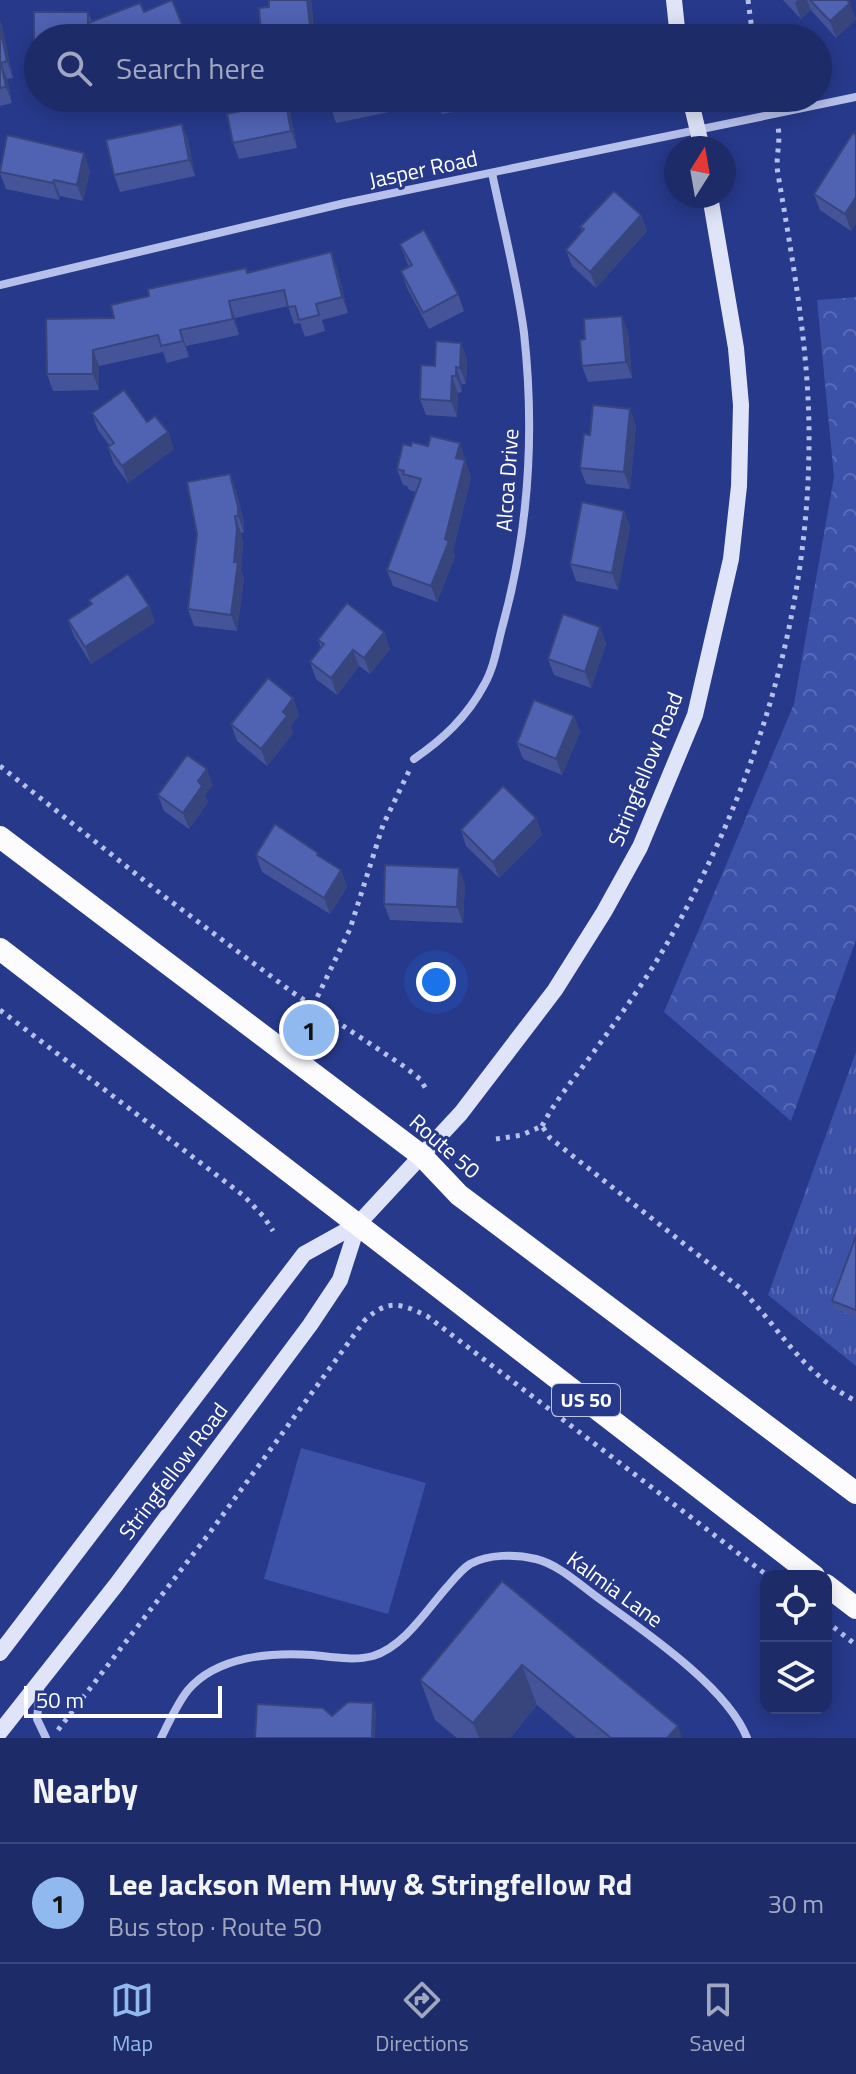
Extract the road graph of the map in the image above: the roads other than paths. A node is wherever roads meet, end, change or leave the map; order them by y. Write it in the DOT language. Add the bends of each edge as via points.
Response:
graph roads {
  1 [pos="674,0"];
  2 [pos="677,24"];
  3 [pos="856,97"];
  4 [pos="832,102"];
  5 [pos="694,112"];
  6 [pos="782,112"];
  7 [pos="699,129"];
  8 [pos="700,136"];
  9 [pos="492,173"];
  10 [pos="712,208"];
  11 [pos="0,285"];
  12 [pos="414,759"];
  13 [pos="0,837"];
  14 [pos="0,949"];
  15 [pos="422,1156"];
  16 [pos="358,1224"];
  17 [pos="856,1493"];
  18 [pos="806,1570"];
  19 [pos="832,1590"];
  20 [pos="856,1608"];
  21 [pos="0,1653"];
  22 [pos="53,1662"];
  23 [pos="0,1732"];
  24 [pos="46,1738"];
  25 [pos="161,1738"];
  26 [pos="747,1738"];
  1 -- 2 [label="main road"];
  3 -- 4 [label="street, Jasper Road"];
  5 -- 7 [label="main road"];
  6 -- 7 [label="street, Jasper Road"];
  7 -- 8 [label="main road"];
  7 -- 9 [label="street, Jasper Road"];
  9 -- 11 [label="street, Jasper Road"];
  9 -- 12 [label="street, Alcoa Drive" via="523,330 530,395 524,529 485,685 466,715"];
  10 -- 15 [label="main road, Stringfellow Road" via="736,348 739,486 731,559 695,715 640,847 604,912 555,990"];
  13 -- 15 [label="highway, Route 50"];
  14 -- 16 [label="highway, US 50"];
  15 -- 16 [label="main road, Stringfellow Road"];
  15 -- 17 [label="highway, Route 50" via="459,1195"];
  16 -- 18 [label="highway, US 50"];
  16 -- 21 [label="main road, Stringfellow Road" via="304,1254"];
  16 -- 22 [label="main road, Stringfellow Road" via="340,1280 310,1325"];
  19 -- 20 [label="highway"];
  22 -- 23 [label="main road, Stringfellow Road"];
  22 -- 24 [label="street" via="36,1711"];
  25 -- 26 [label="street, Kalmia Lane" via="188,1690 204,1675 249,1658 374,1655 400,1641 469,1565 490,1557 535,1559 555,1567 640,1628 712,1690"];
}
